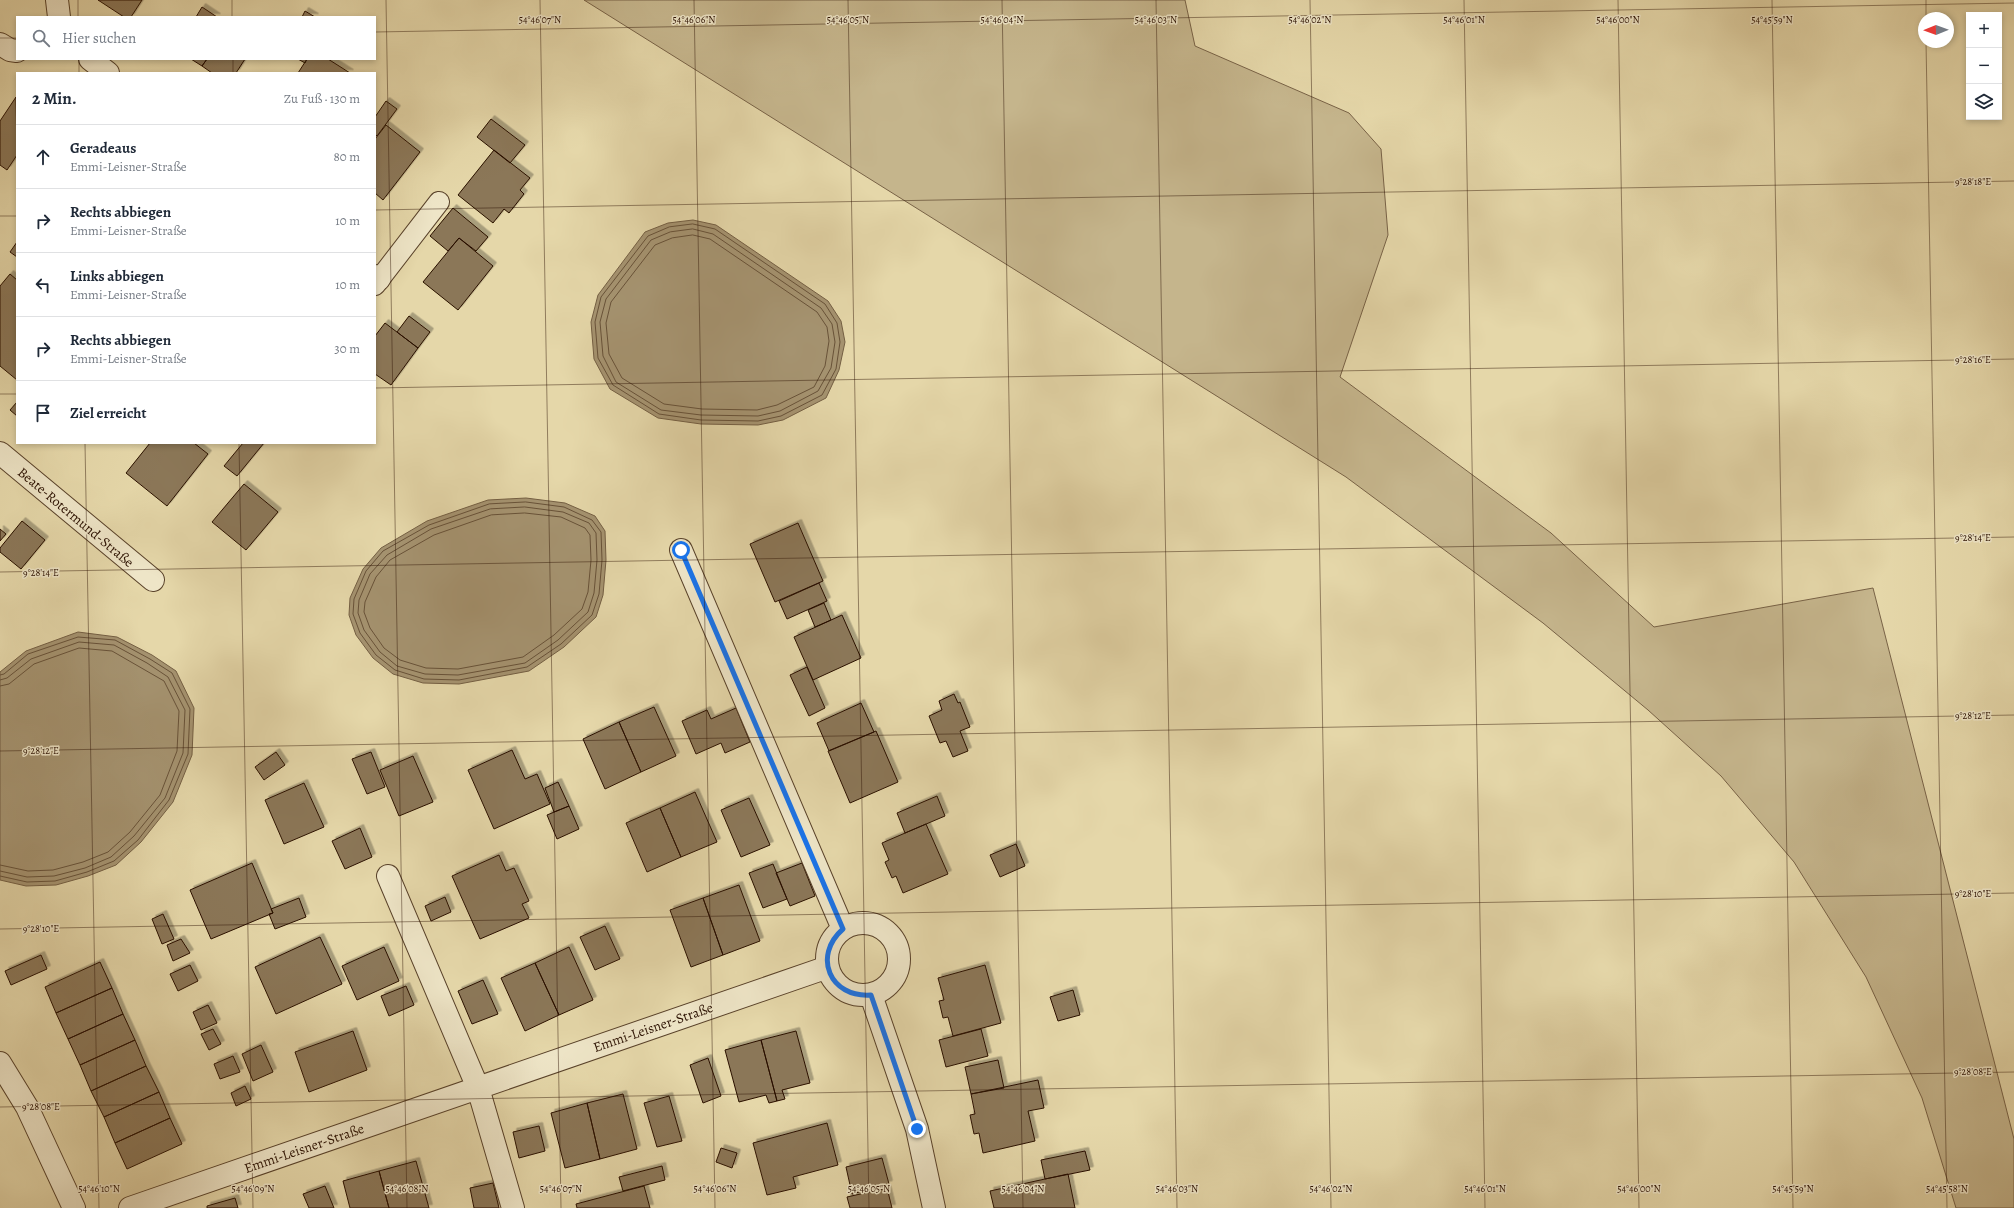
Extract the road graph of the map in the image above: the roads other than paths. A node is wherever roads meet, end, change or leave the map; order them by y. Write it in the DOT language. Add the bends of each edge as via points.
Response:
graph roads {
  1 [pos="57,0"];
  2 [pos="59,16"];
  3 [pos="0,44"];
  4 [pos="16,51"];
  5 [pos="91,60"];
  6 [pos="107,72"];
  7 [pos="439,202"];
  8 [pos="376,280"];
  9 [pos="0,454"];
  10 [pos="681,550"];
  11 [pos="153,580"];
  12 [pos="388,876"];
  13 [pos="843,929"];
  14 [pos="828,967"];
  15 [pos="871,995"];
  16 [pos="0,1063"];
  17 [pos="478,1088"];
  18 [pos="74,1208"];
  19 [pos="130,1208"];
  20 [pos="513,1208"];
  21 [pos="934,1208"];
  1 -- 2 [label="street"];
  3 -- 4 [label="street"];
  5 -- 6 [label="street"];
  7 -- 8 [label="lane"];
  9 -- 11 [label="street, Beate-Rotermund-Straße"];
  10 -- 13 [label="street"];
  12 -- 17 [label="street"];
  13 -- 14 [label="street" via="830,945"];
  13 -- 15 [label="street" via="854,924 875,925 893,938 897,947 900,960 898,971 882,990"];
  14 -- 15 [label="street" via="832,978 849,993"];
  14 -- 17 [label="street, Emmi-Leisner-Straße"];
  15 -- 21 [label="street" via="917,1129"];
  16 -- 18 [label="street" via="27,1107"];
  17 -- 19 [label="street, Emmi-Leisner-Straße"];
  17 -- 20 [label="street"];
}
